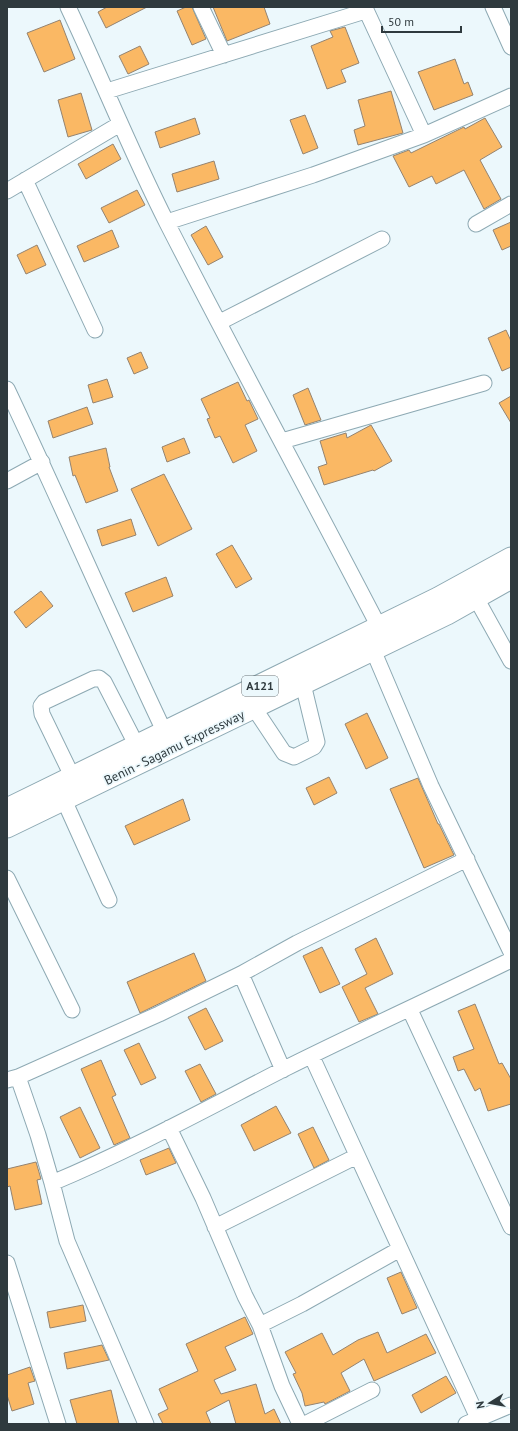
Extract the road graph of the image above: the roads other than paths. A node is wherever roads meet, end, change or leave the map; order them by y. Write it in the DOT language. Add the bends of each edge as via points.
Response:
graph roads {
  1 [pos="68,7"];
  2 [pos="200,7"];
  3 [pos="493,7"];
  4 [pos="365,9"];
  5 [pos="511,47"];
  6 [pos="224,55"];
  7 [pos="107,91"];
  8 [pos="511,96"];
  9 [pos="120,124"];
  10 [pos="424,135"];
  11 [pos="25,180"];
  12 [pos="7,191"];
  13 [pos="511,204"];
  14 [pos="167,222"];
  15 [pos="476,224"];
  16 [pos="382,239"];
  17 [pos="220,322"];
  18 [pos="95,330"];
  19 [pos="484,382"];
  20 [pos="7,389"];
  21 [pos="282,441"];
  22 [pos="42,462"];
  23 [pos="7,481"];
  24 [pos="511,558"];
  25 [pos="511,578"];
  26 [pos="476,598"];
  27 [pos="380,627"];
  28 [pos="373,650"];
  29 [pos="511,661"];
  30 [pos="303,684"];
  31 [pos="254,708"];
  32 [pos="165,732"];
  33 [pos="137,746"];
  34 [pos="73,778"];
  35 [pos="64,800"];
  36 [pos="7,809"];
  37 [pos="7,827"];
  38 [pos="467,859"];
  39 [pos="7,878"];
  40 [pos="109,900"];
  41 [pos="511,952"];
  42 [pos="511,960"];
  43 [pos="241,974"];
  44 [pos="72,1010"];
  45 [pos="410,1010"];
  46 [pos="312,1057"];
  47 [pos="283,1070"];
  48 [pos="12,1078"];
  49 [pos="169,1128"];
  50 [pos="357,1156"];
  51 [pos="52,1183"];
  52 [pos="215,1227"];
  53 [pos="511,1227"];
  54 [pos="400,1249"];
  55 [pos="7,1263"];
  56 [pos="260,1325"];
  57 [pos="372,1390"];
  58 [pos="511,1405"];
  59 [pos="472,1421"];
  60 [pos="58,1424"];
  61 [pos="146,1424"];
  62 [pos="300,1424"];
  63 [pos="304,1424"];
  1 -- 7 [label="street"];
  2 -- 6 [label="street"];
  3 -- 5 [label="street"];
  4 -- 6 [label="street"];
  4 -- 10 [label="street"];
  6 -- 7 [label="street"];
  7 -- 9 [label="street"];
  8 -- 10 [label="street"];
  9 -- 11 [label="street"];
  9 -- 14 [label="street"];
  10 -- 14 [label="street" via="313,175"];
  11 -- 12 [label="street"];
  11 -- 18 [label="street"];
  13 -- 15 [label="street"];
  14 -- 17 [label="street"];
  16 -- 17 [label="street"];
  17 -- 21 [label="street"];
  19 -- 21 [label="street"];
  20 -- 22 [label="street"];
  21 -- 27 [label="street"];
  22 -- 23 [label="street"];
  22 -- 32 [label="street"];
  24 -- 27 [label="highway, A121"];
  25 -- 26 [label="highway, Benin - Sagamu Expressway / A121"];
  26 -- 28 [label="highway, Benin - Sagamu Expressway / A121"];
  26 -- 29 [label="street"];
  27 -- 32 [label="highway, A121"];
  28 -- 30 [label="highway, Benin - Sagamu Expressway / A121"];
  28 -- 38 [label="street" via="431,786"];
  30 -- 31 [label="highway, Benin - Sagamu Expressway / A121"];
  30 -- 31 [label="street" via="317,742 314,747 294,757 284,753"];
  31 -- 35 [label="highway, Benin - Sagamu Expressway / A121"];
  32 -- 33 [label="highway, A121"];
  33 -- 34 [label="highway, A121"];
  33 -- 34 [label="street" via="104,682 99,678 44,702 41,706 42,714"];
  34 -- 36 [label="highway, A121"];
  35 -- 37 [label="highway, Benin - Sagamu Expressway / A121"];
  35 -- 40 [label="street"];
  38 -- 41 [label="street"];
  38 -- 43 [label="street" via="296,943"];
  39 -- 44 [label="street"];
  42 -- 45 [label="street"];
  43 -- 47 [label="street"];
  43 -- 48 [label="street" via="158,1014"];
  45 -- 46 [label="street" via="361,1031"];
  45 -- 53 [label="street"];
  46 -- 47 [label="street"];
  46 -- 50 [label="street"];
  47 -- 49 [label="street"];
  48 -- 51 [label="street" via="38,1135"];
  49 -- 51 [label="street"];
  49 -- 52 [label="street"];
  50 -- 52 [label="street"];
  50 -- 54 [label="street"];
  51 -- 61 [label="street" via="67,1241"];
  52 -- 56 [label="street"];
  54 -- 56 [label="street"];
  54 -- 59 [label="street"];
  55 -- 60 [label="street"];
  56 -- 62 [label="street" via="282,1386"];
  57 -- 63 [label="street"];
  58 -- 59 [label="street"];
}
